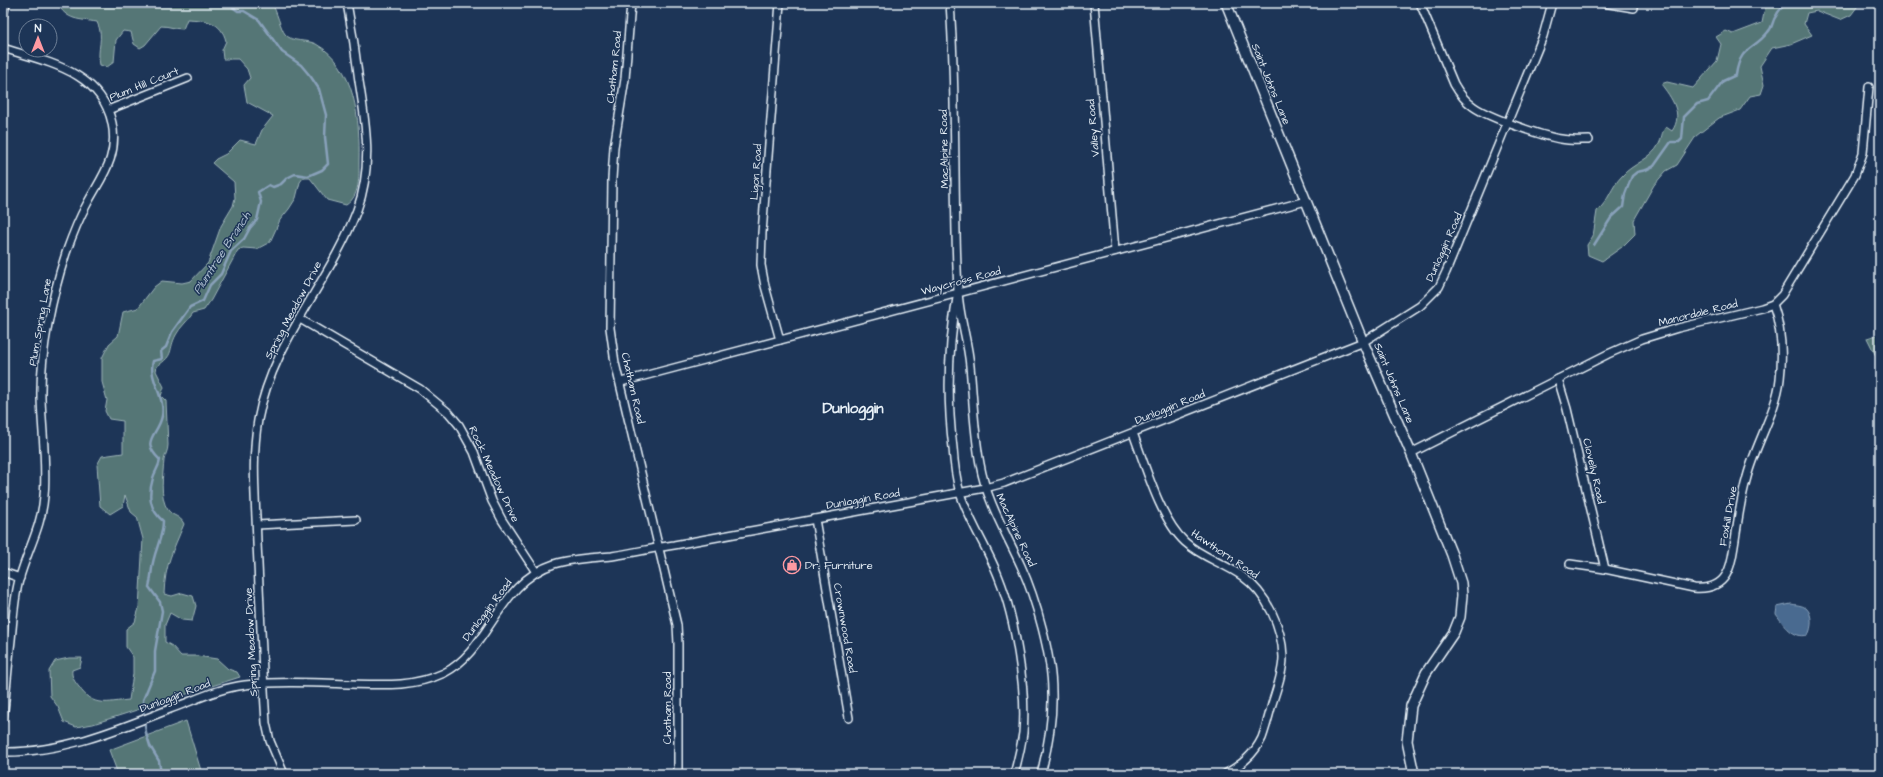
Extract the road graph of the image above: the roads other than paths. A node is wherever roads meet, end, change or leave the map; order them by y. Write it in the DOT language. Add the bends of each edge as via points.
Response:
graph roads {
  1 [pos="6,3"];
  2 [pos="347,3"];
  3 [pos="631,3"];
  4 [pos="780,3"];
  5 [pos="950,3"];
  6 [pos="1094,3"];
  7 [pos="1226,3"];
  8 [pos="1420,3"];
  9 [pos="1552,3"];
  10 [pos="1603,3"];
  11 [pos="1634,8"];
  12 [pos="3,16"];
  13 [pos="3,48"];
  14 [pos="188,78"];
  15 [pos="1869,87"];
  16 [pos="108,110"];
  17 [pos="1508,122"];
  18 [pos="1589,140"];
  19 [pos="1306,201"];
  20 [pos="1115,251"];
  21 [pos="958,294"];
  22 [pos="1773,304"];
  23 [pos="300,320"];
  24 [pos="780,340"];
  25 [pos="1363,342"];
  26 [pos="1558,379"];
  27 [pos="620,382"];
  28 [pos="1133,433"];
  29 [pos="1411,453"];
  30 [pos="985,488"];
  31 [pos="960,492"];
  32 [pos="815,519"];
  33 [pos="356,520"];
  34 [pos="257,525"];
  35 [pos="658,547"];
  36 [pos="1570,564"];
  37 [pos="1606,569"];
  38 [pos="3,572"];
  39 [pos="536,572"];
  40 [pos="20,578"];
  41 [pos="264,684"];
  42 [pos="849,718"];
  43 [pos="3,719"];
  44 [pos="3,752"];
  45 [pos="284,774"];
  46 [pos="678,774"];
  47 [pos="1014,774"];
  48 [pos="1041,774"];
  49 [pos="1225,774"];
  50 [pos="1414,774"];
  1 -- 12 [label="street"];
  2 -- 23 [label="street, Spring Meadow Drive" via="366,126 366,172 358,208 349,230"];
  3 -- 27 [label="street, Chatham Road" via="625,79 614,147 612,179 610,328"];
  4 -- 24 [label="street, Ligon Road" via="761,250 764,286"];
  5 -- 21 [label="street, MacAlpine Road"];
  6 -- 20 [label="street, Valley Road"];
  7 -- 19 [label="street, Saint Johns Lane"];
  8 -- 17 [label="street" via="1458,92 1474,107"];
  9 -- 17 [label="street, Dunloggin Road" via="1543,36"];
  10 -- 11 [label="street"];
  13 -- 16 [label="street, Plum Spring Lane" via="77,74 88,82"];
  14 -- 16 [label="street, Plum Hill Court"];
  15 -- 22 [label="street" via="1863,153 1855,175 1782,294"];
  16 -- 40 [label="street, Plum Spring Lane" via="113,133 110,162 77,223 69,244 47,336 42,364 41,396 44,497 38,527"];
  17 -- 18 [label="street" via="1561,139"];
  17 -- 25 [label="street, Dunloggin Road" via="1439,287 1420,306"];
  19 -- 20 [label="street, Waycross Road"];
  19 -- 25 [label="street, Saint Johns Lane"];
  20 -- 21 [label="street, Waycross Road"];
  21 -- 24 [label="street, Waycross Road"];
  21 -- 30 [label="street, MacAlpine Road" via="970,359 974,424"];
  21 -- 31 [label="street, MacAlpine Road" via="952,325 949,398 955,467"];
  22 -- 26 [label="street, Manordale Road" via="1642,339"];
  22 -- 37 [label="street, Foxhill Drive" via="1779,318 1781,366 1778,391 1747,477 1727,574 1721,582 1704,588"];
  23 -- 34 [label="street, Spring Meadow Drive" via="281,352 258,420 255,464"];
  23 -- 39 [label="street, Rock Meadow Drive" via="420,389 449,413 471,447 502,520"];
  24 -- 27 [label="street, Waycross Road"];
  25 -- 28 [label="street, Dunloggin Road"];
  25 -- 29 [label="street, Saint Johns Lane"];
  26 -- 29 [label="street, Manordale Road"];
  26 -- 37 [label="street, Clovelly Road"];
  27 -- 35 [label="street, Chatham Road"];
  28 -- 30 [label="street, Dunloggin Road"];
  28 -- 49 [label="street, Hawthorn Road" via="1158,498 1175,531 1200,553 1232,569 1257,588 1267,603 1281,640 1281,673 1260,742 1249,758"];
  29 -- 50 [label="street, Saint Johns Lane" via="1453,559 1462,595 1460,617 1454,632 1426,673 1411,706 1407,741"];
  30 -- 31 [label="street, Dunloggin Road"];
  30 -- 48 [label="street, MacAlpine Road" via="1030,588 1038,612 1049,665 1052,715"];
  31 -- 32 [label="street, Dunloggin Road"];
  31 -- 47 [label="street, MacAlpine Road" via="999,578 1012,622 1020,668 1024,715 1023,734"];
  32 -- 35 [label="street, Dunloggin Road"];
  32 -- 42 [label="street, Crownwood Road"];
  33 -- 34 [label="street"];
  34 -- 41 [label="street, Spring Meadow Drive"];
  35 -- 39 [label="street, Dunloggin Road" via="566,561"];
  35 -- 46 [label="street, Chatham Road" via="677,625"];
  36 -- 37 [label="street, Foxhill Drive"];
  38 -- 40 [label="street"];
  39 -- 41 [label="street, Dunloggin Road" via="517,587 461,661 428,680 387,685"];
  40 -- 43 [label="street, Plum Spring Lane" via="14,602"];
  41 -- 44 [label="street, Dunloggin Road" via="223,689 138,722 54,748 19,753"];
  41 -- 45 [label="street, Spring Meadow Drive" via="266,723 270,741"];
}
